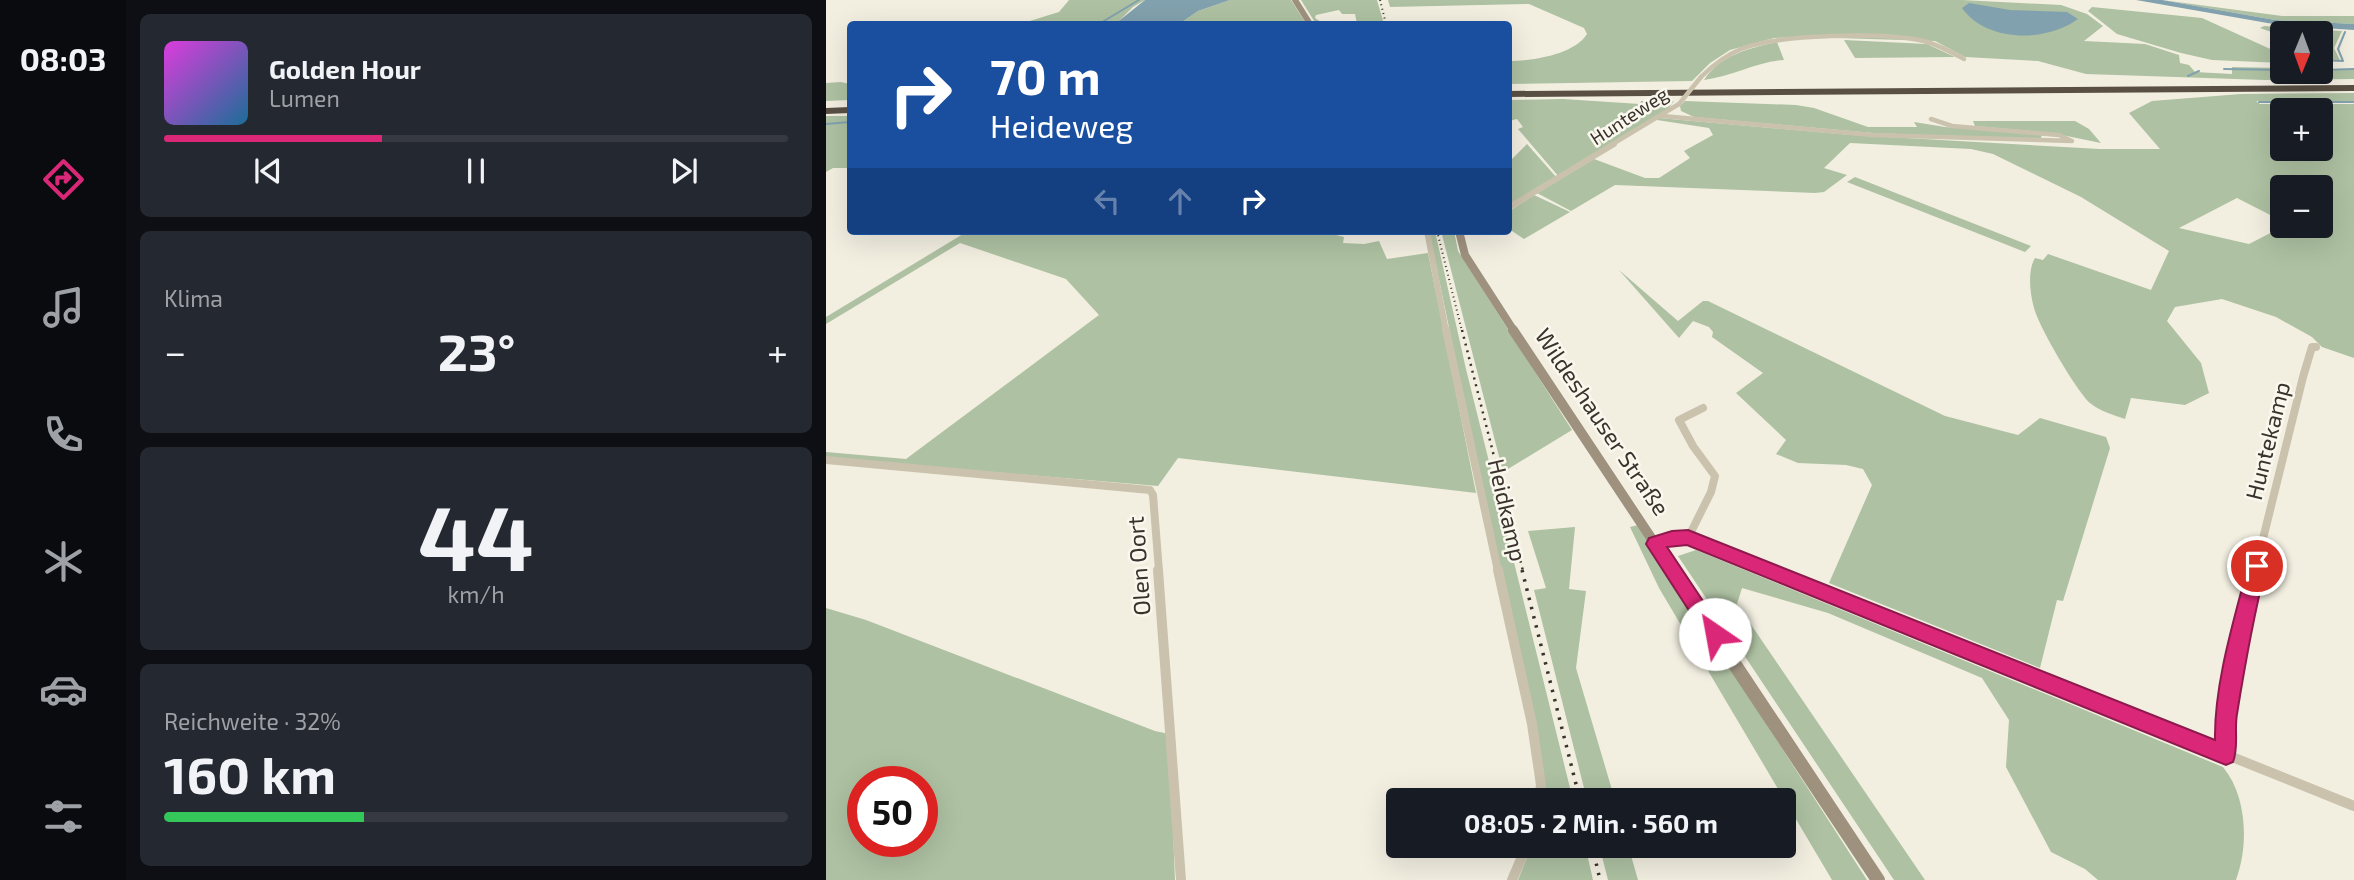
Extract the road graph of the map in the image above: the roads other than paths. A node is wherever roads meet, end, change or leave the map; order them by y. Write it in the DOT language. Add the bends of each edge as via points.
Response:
graph roads {
  1 [pos="1294,0"];
  2 [pos="1308,21"];
  3 [pos="1964,60"];
  4 [pos="2198,79"];
  5 [pos="2259,84"];
  6 [pos="2354,86"];
  7 [pos="1512,92"];
  8 [pos="1512,92"];
  9 [pos="1587,94"];
  10 [pos="1664,98"];
  11 [pos="1678,105"];
  12 [pos="847,107"];
  13 [pos="826,108"];
  14 [pos="1662,116"];
  15 [pos="1690,118"];
  16 [pos="1931,120"];
  17 [pos="1512,206"];
  18 [pos="1428,235"];
  19 [pos="1460,235"];
  20 [pos="2316,346"];
  21 [pos="1703,408"];
  22 [pos="826,460"];
  23 [pos="1688,538"];
  24 [pos="1655,544"];
  25 [pos="2226,754"];
  26 [pos="1541,788"];
  27 [pos="2354,806"];
  28 [pos="1521,858"];
  29 [pos="1181,880"];
  30 [pos="1512,880"];
  31 [pos="1878,880"];
  1 -- 2 [label="main road"];
  3 -- 11 [label="street, Hunteweg, bridge" via="1923,41 1787,39 1734,51 1713,64"];
  4 -- 5 [label="highway"];
  5 -- 6 [label="highway"];
  5 -- 7 [label="highway"];
  6 -- 9 [label="highway"];
  8 -- 9 [label="highway"];
  9 -- 10 [label="highway"];
  11 -- 14 [label="street, Hunteweg"];
  11 -- 15 [label="street" via="1680,114"];
  12 -- 13 [label="highway"];
  14 -- 15 [label="street"];
  14 -- 17 [label="street, Hunteweg"];
  15 -- 16 [label="street" via="1873,135 2072,141 2059,135 1952,126"];
  18 -- 26 [label="street, Heidkamp" via="1532,724"];
  19 -- 24 [label="main road, Wildeshauser Straße" via="1465,255"];
  20 -- 25 [label="street, Huntekamp" via="2303,377 2239,635 2225,724"];
  21 -- 23 [label="street" via="1678,420 1715,476"];
  22 -- 29 [label="street, Olen Oort" via="1150,491"];
  23 -- 24 [label="street"];
  23 -- 25 [label="street"];
  24 -- 31 [label="main road, Wildeshauser Straße"];
  25 -- 27 [label="street"];
  28 -- 30 [label="street"];
}
